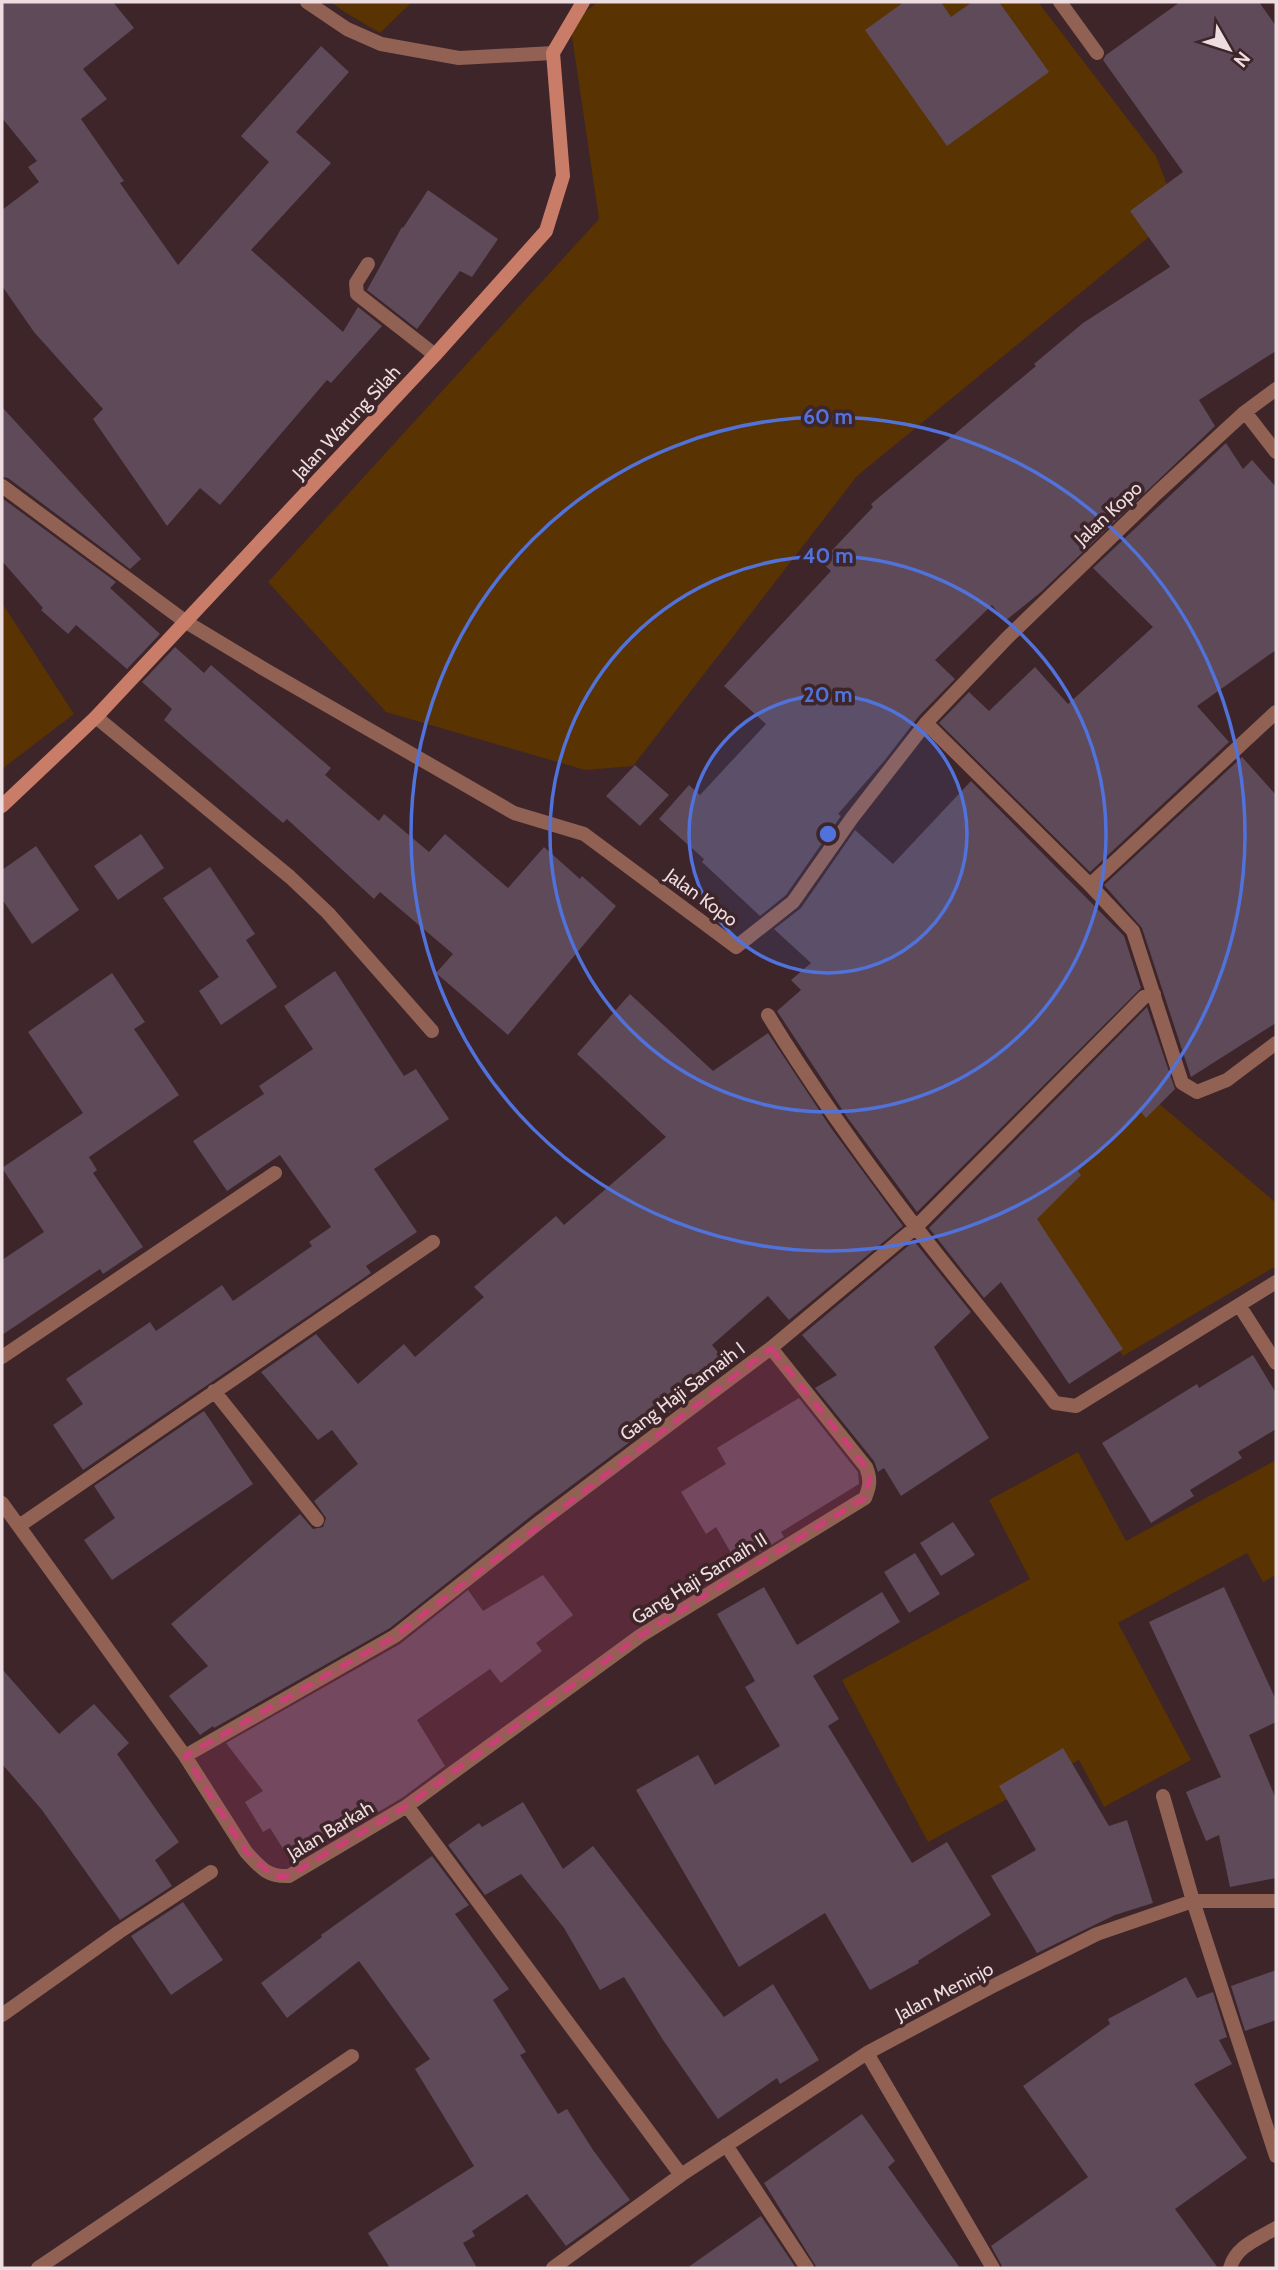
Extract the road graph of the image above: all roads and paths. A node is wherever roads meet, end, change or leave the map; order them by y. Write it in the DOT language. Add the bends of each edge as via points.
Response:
graph roads {
  1 [pos="307,2"];
  2 [pos="583,2"];
  3 [pos="1060,2"];
  4 [pos="553,53"];
  5 [pos="1097,53"];
  6 [pos="368,264"];
  7 [pos="435,355"];
  8 [pos="1276,389"];
  9 [pos="1245,412"];
  10 [pos="1276,452"];
  11 [pos="2,486"];
  12 [pos="186,622"];
  13 [pos="1276,712"];
  14 [pos="96,717"];
  15 [pos="926,723"];
  16 [pos="2,806"];
  17 [pos="1090,885"];
  18 [pos="1154,994"];
  19 [pos="768,1015"];
  20 [pos="432,1031"];
  21 [pos="1276,1043"];
  22 [pos="275,1173"];
  23 [pos="916,1227"];
  24 [pos="433,1242"];
  25 [pos="1276,1282"];
  26 [pos="1239,1305"];
  27 [pos="771,1348"];
  28 [pos="2,1357"];
  29 [pos="1276,1363"];
  30 [pos="215,1391"];
  31 [pos="2,1503"];
  32 [pos="317,1520"];
  33 [pos="19,1526"];
  34 [pos="185,1756"];
  35 [pos="1163,1796"];
  36 [pos="407,1806"];
  37 [pos="211,1872"];
  38 [pos="1192,1901"];
  39 [pos="1276,1901"];
  40 [pos="2,2015"];
  41 [pos="867,2053"];
  42 [pos="352,2056"];
  43 [pos="726,2145"];
  44 [pos="1276,2156"];
  45 [pos="681,2175"];
  46 [pos="1276,2228"];
  47 [pos="38,2268"];
  48 [pos="553,2268"];
  49 [pos="807,2268"];
  50 [pos="993,2268"];
  51 [pos="1230,2268"];
  1 -- 4 [label="street" via="347,29 381,44 459,58"];
  2 -- 4 [label="street"];
  3 -- 5 [label="street"];
  4 -- 7 [label="street, Jalan Warung Silah" via="563,176 546,231"];
  6 -- 7 [label="street" via="356,283 357,294"];
  7 -- 12 [label="street, Jalan Warung Silah"];
  8 -- 9 [label="street, Jalan Kopo"];
  9 -- 10 [label="street"];
  9 -- 15 [label="street, Jalan Kopo" via="1069,577"];
  11 -- 12 [label="street"];
  12 -- 14 [label="street, Jalan Warung Silah"];
  12 -- 15 [label="street, Jalan Kopo" via="514,813 584,834 736,947 793,902"];
  13 -- 17 [label="street"];
  14 -- 16 [label="street, Jalan Warung Silah"];
  14 -- 20 [label="street" via="300,886"];
  15 -- 17 [label="street"];
  17 -- 18 [label="street" via="1133,931"];
  18 -- 21 [label="street" via="1182,1083 1197,1093 1227,1080"];
  18 -- 23 [label="street, Gang Haji Samaih I" via="1144,998"];
  19 -- 23 [label="street" via="803,1072"];
  22 -- 28 [label="street"];
  23 -- 26 [label="street" via="1055,1403 1076,1406"];
  23 -- 27 [label="street, Gang Haji Samaih I"];
  24 -- 30 [label="street"];
  25 -- 26 [label="street"];
  26 -- 29 [label="street"];
  27 -- 34 [label="street, Gang Haji Samaih I" via="395,1636"];
  27 -- 36 [label="street, Gang Haji Samaih II" via="866,1467 870,1488 865,1498 640,1636"];
  30 -- 32 [label="street"];
  30 -- 33 [label="street"];
  31 -- 33 [label="street, Jalan Barkah"];
  33 -- 34 [label="street, Jalan Barkah"];
  34 -- 36 [label="street, Jalan Barkah" via="246,1852 274,1877 306,1868"];
  35 -- 38 [label="street"];
  36 -- 45 [label="street"];
  37 -- 40 [label="street"];
  38 -- 39 [label="street, Jalan Meninjo"];
  38 -- 41 [label="street, Jalan Meninjo" via="1097,1934"];
  38 -- 44 [label="street"];
  41 -- 43 [label="street"];
  41 -- 50 [label="street"];
  42 -- 47 [label="street"];
  43 -- 45 [label="street"];
  43 -- 49 [label="street"];
  45 -- 48 [label="street"];
  46 -- 51 [label="street" via="1241,2248"];
}
